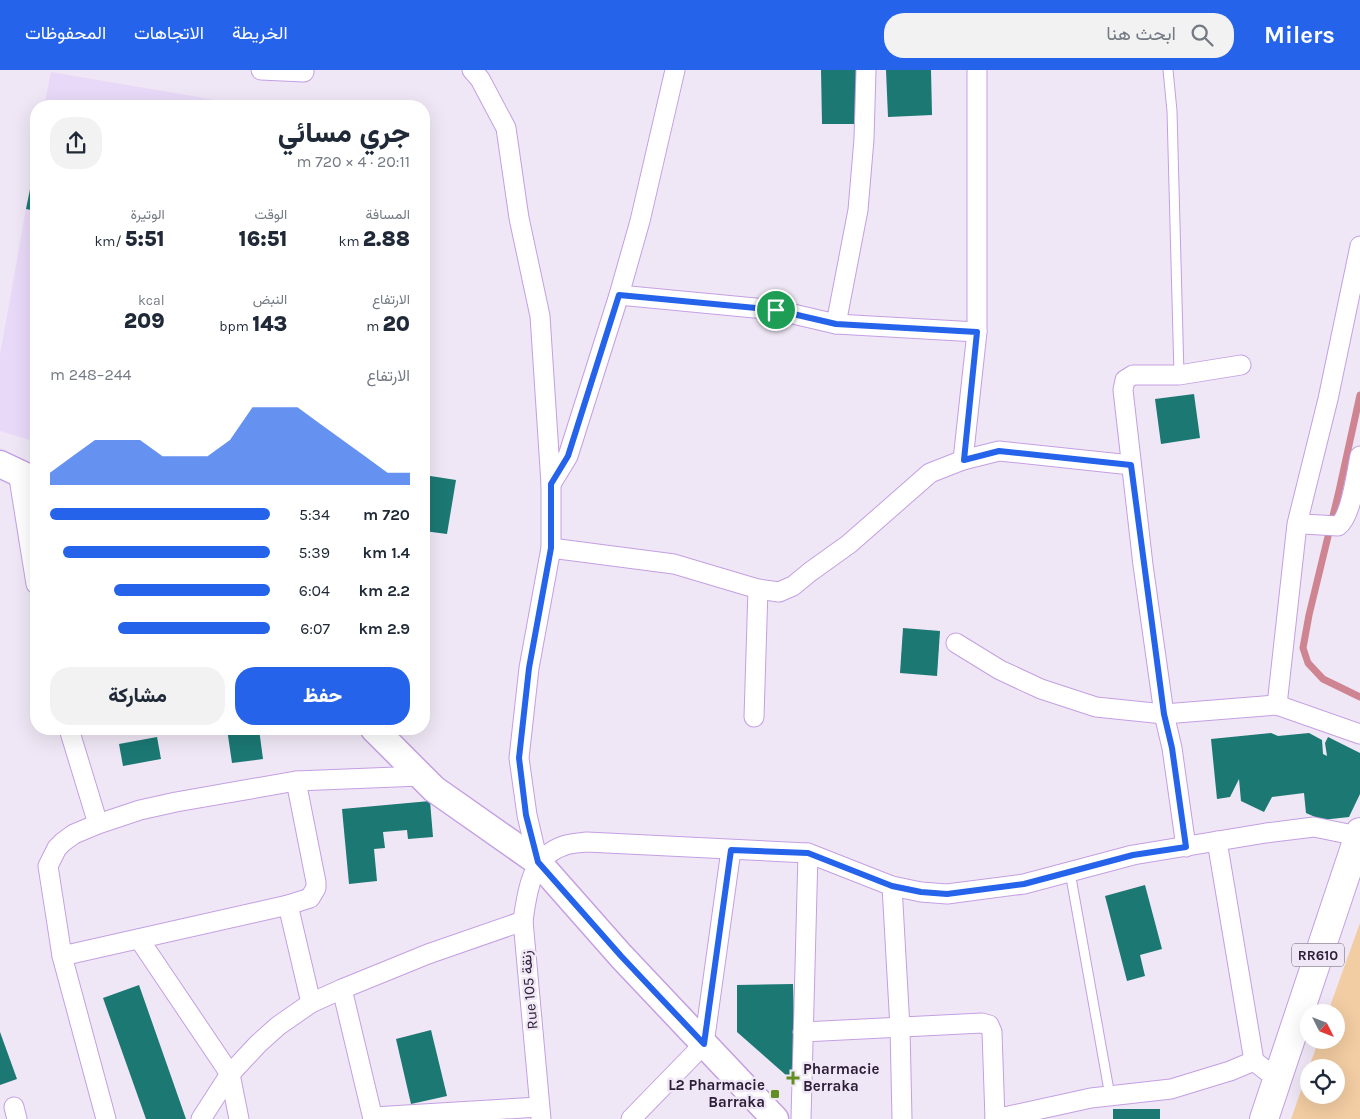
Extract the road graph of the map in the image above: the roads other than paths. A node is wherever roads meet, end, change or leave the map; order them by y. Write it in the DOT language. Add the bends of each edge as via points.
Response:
graph roads {
  1 [pos="260,70"];
  2 [pos="472,70"];
  3 [pos="675,70"];
  4 [pos="866,70"];
  5 [pos="978,70"];
  6 [pos="1168,70"];
  7 [pos="304,72"];
  8 [pos="1360,246"];
  9 [pos="619,295"];
  10 [pos="836,324"];
  11 [pos="977,332"];
  12 [pos="1241,365"];
  13 [pos="1179,375"];
  14 [pos="1360,456"];
  15 [pos="964,460"];
  16 [pos="1131,465"];
  17 [pos="18,472"];
  18 [pos="551,484"];
  19 [pos="1300,524"];
  20 [pos="30,547"];
  21 [pos="551,548"];
  22 [pos="758,589"];
  23 [pos="956,643"];
  24 [pos="1277,705"];
  25 [pos="1164,714"];
  26 [pos="754,716"];
  27 [pos="1360,734"];
  28 [pos="71,735"];
  29 [pos="380,735"];
  30 [pos="421,776"];
  31 [pos="296,781"];
  32 [pos="98,824"];
  33 [pos="1359,834"];
  34 [pos="1217,841"];
  35 [pos="1186,847"];
  36 [pos="731,850"];
  37 [pos="808,853"];
  38 [pos="538,862"];
  39 [pos="1070,872"];
  40 [pos="892,886"];
  41 [pos="288,905"];
  42 [pos="523,921"];
  43 [pos="139,940"];
  44 [pos="62,956"];
  45 [pos="342,989"];
  46 [pos="311,1003"];
  47 [pos="900,1028"];
  48 [pos="803,1032"];
  49 [pos="704,1044"];
  50 [pos="1254,1062"];
  51 [pos="230,1074"];
  52 [pos="1277,1079"];
  53 [pos="1110,1096"];
  54 [pos="540,1113"];
  55 [pos="373,1118"];
  56 [pos="106,1119"];
  57 [pos="202,1119"];
  58 [pos="239,1119"];
  59 [pos="632,1119"];
  60 [pos="775,1119"];
  61 [pos="801,1119"];
  62 [pos="902,1119"];
  63 [pos="995,1119"];
  64 [pos="1264,1119"];
  1 -- 7 [label="street"];
  2 -- 18 [label="street" via="506,128 519,218 540,316"];
  3 -- 9 [label="street" via="640,221"];
  4 -- 10 [label="street" via="858,210"];
  5 -- 11 [label="street"];
  6 -- 13 [label="lane" via="1172,111"];
  8 -- 19 [label="street"];
  9 -- 10 [label="street" via="776,310"];
  9 -- 18 [label="street" via="568,456"];
  10 -- 11 [label="street"];
  11 -- 15 [label="street"];
  12 -- 13 [label="street"];
  13 -- 16 [label="street" via="1133,375 1125,380 1122,390"];
  14 -- 19 [label="street" via="1342,524"];
  15 -- 16 [label="street" via="999,451"];
  15 -- 22 [label="street" via="930,473 849,544 793,586 779,592"];
  16 -- 25 [label="street"];
  17 -- 20 [label="street"];
  18 -- 21 [label="street"];
  19 -- 24 [label="street"];
  21 -- 22 [label="street" via="674,564"];
  21 -- 38 [label="street" via="529,668 519,758 526,815"];
  22 -- 26 [label="street"];
  23 -- 25 [label="street" via="1000,670 1041,689 1096,707"];
  24 -- 25 [label="street"];
  24 -- 27 [label="street"];
  25 -- 35 [label="street"];
  28 -- 32 [label="street"];
  29 -- 30 [label="street"];
  30 -- 31 [label="street"];
  30 -- 38 [label="street" via="434,789"];
  31 -- 32 [label="street" via="176,802"];
  31 -- 41 [label="street" via="316,888 310,898"];
  32 -- 44 [label="street" via="63,842 48,866"];
  33 -- 34 [label="street" via="1314,826"];
  33 -- 52 [label="main road, RR610"];
  34 -- 35 [label="street"];
  34 -- 50 [label="street"];
  35 -- 39 [label="street" via="1133,855"];
  36 -- 37 [label="street"];
  36 -- 38 [label="street" via="587,842 563,846"];
  36 -- 49 [label="street"];
  37 -- 40 [label="street"];
  37 -- 48 [label="street"];
  38 -- 42 [label="street, Rue 105 زنقة" via="527,890"];
  38 -- 49 [label="street"];
  39 -- 40 [label="street" via="1024,884 947,894"];
  39 -- 53 [label="lane"];
  40 -- 47 [label="street"];
  41 -- 43 [label="street"];
  41 -- 46 [label="street"];
  42 -- 45 [label="street" via="428,954"];
  42 -- 54 [label="street, Rue 105 زنقة"];
  43 -- 44 [label="street"];
  43 -- 51 [label="street"];
  44 -- 56 [label="street"];
  45 -- 46 [label="street"];
  45 -- 55 [label="street"];
  46 -- 51 [label="street" via="278,1026"];
  47 -- 48 [label="street"];
  47 -- 62 [label="street"];
  47 -- 63 [label="street" via="989,1025 992,1032"];
  48 -- 61 [label="street"];
  49 -- 59 [label="street"];
  49 -- 60 [label="street"];
  50 -- 52 [label="street"];
  50 -- 53 [label="street" via="1172,1089"];
  51 -- 57 [label="street"];
  51 -- 58 [label="street"];
  52 -- 64 [label="main road, RR610"];
  53 -- 63 [label="street"];
  54 -- 55 [label="street"];
}
